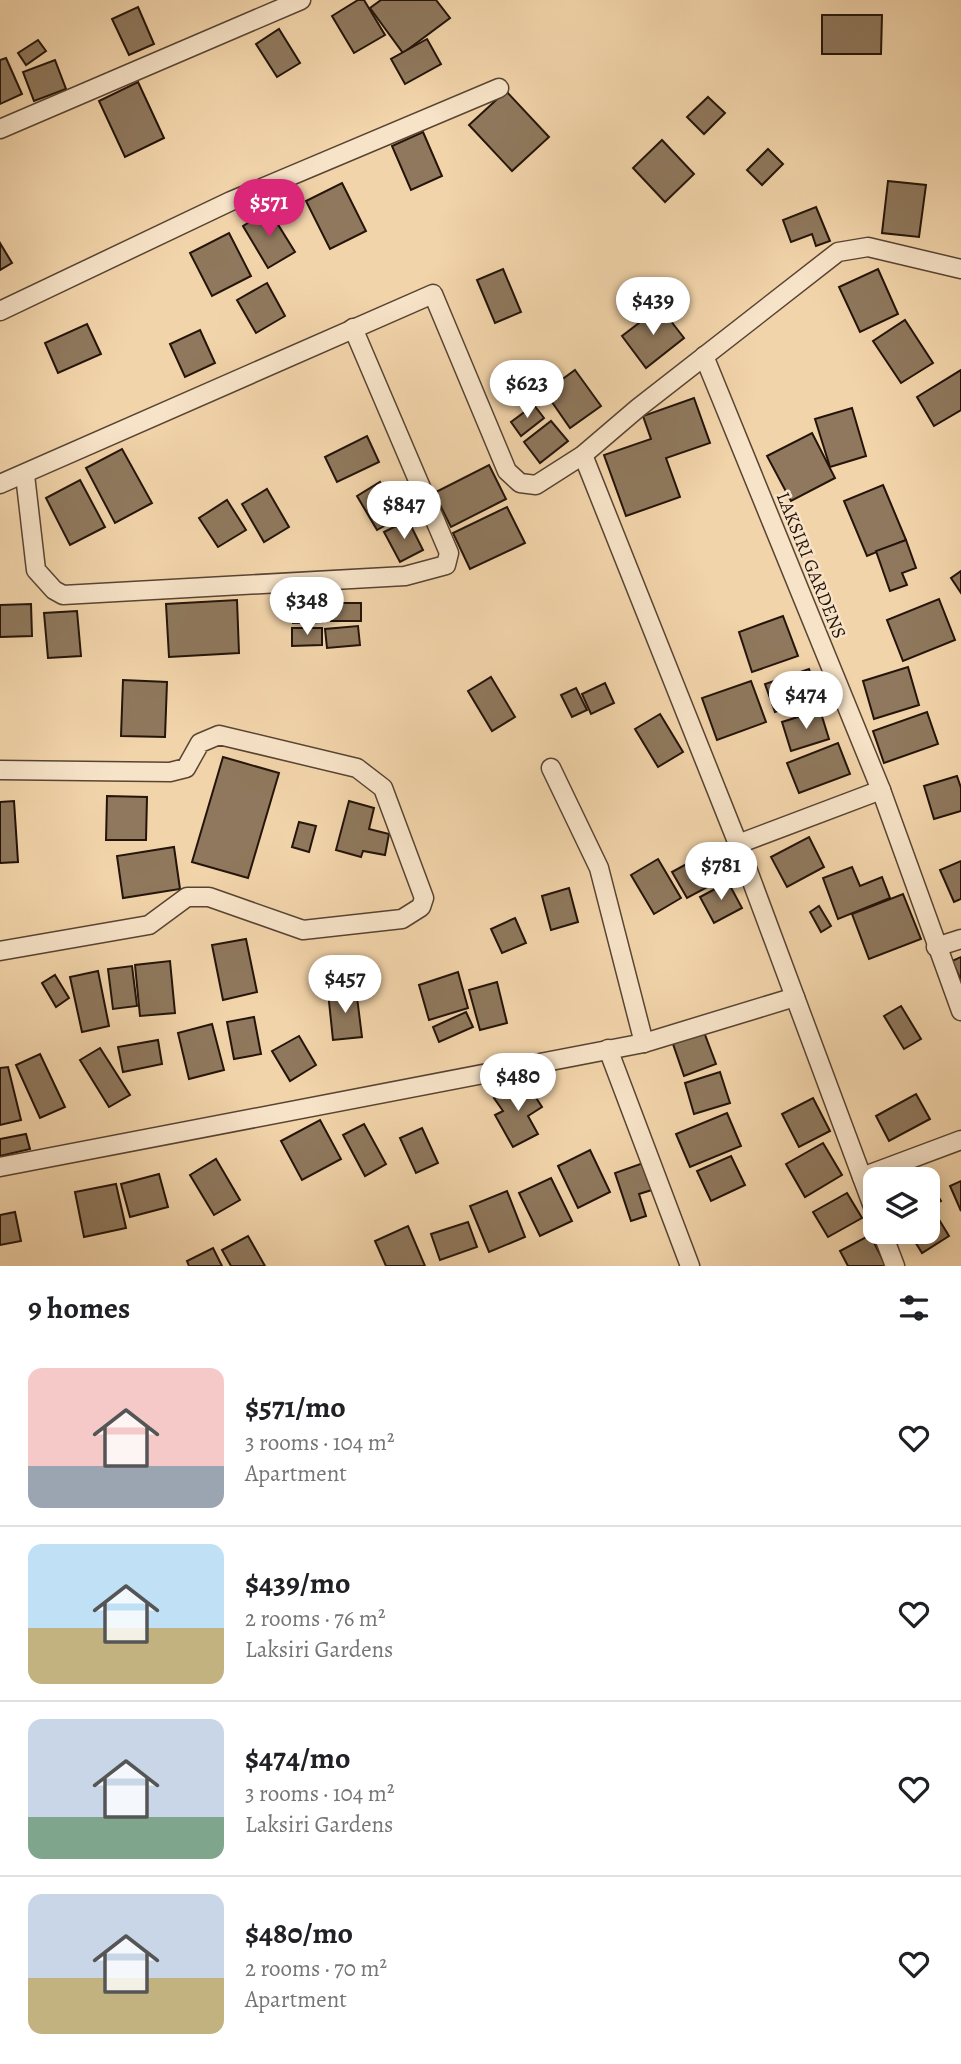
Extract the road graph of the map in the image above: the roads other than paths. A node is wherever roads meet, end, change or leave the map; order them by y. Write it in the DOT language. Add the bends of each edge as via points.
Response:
graph roads {
  1 [pos="301,0"];
  2 [pos="499,88"];
  3 [pos="0,129"];
  4 [pos="961,269"];
  5 [pos="0,311"];
  6 [pos="353,328"];
  7 [pos="704,356"];
  8 [pos="583,455"];
  9 [pos="25,475"];
  10 [pos="0,484"];
  11 [pos="551,768"];
  12 [pos="0,770"];
  13 [pos="881,790"];
  14 [pos="738,845"];
  15 [pos="961,939"];
  16 [pos="936,947"];
  17 [pos="0,951"];
  18 [pos="795,997"];
  19 [pos="961,1011"];
  20 [pos="644,1043"];
  21 [pos="608,1049"];
  22 [pos="961,1140"];
  23 [pos="0,1167"];
  24 [pos="862,1177"];
  25 [pos="887,1244"];
  26 [pos="690,1266"];
  27 [pos="895,1266"];
  1 -- 3 [label="street"];
  2 -- 5 [label="street" via="231,201"];
  4 -- 7 [label="street" via="868,247 838,252"];
  6 -- 8 [label="street" via="433,294 507,471 520,483 536,485"];
  6 -- 9 [label="street"];
  6 -- 9 [label="street" via="449,553 446,565 405,576 63,595 36,570"];
  7 -- 8 [label="street"];
  7 -- 13 [label="street, LAKSIRI GARDENS"];
  8 -- 14 [label="street"];
  9 -- 10 [label="street"];
  11 -- 20 [label="street" via="599,867"];
  12 -- 17 [label="street" via="170,772 186,768 201,743 219,735 357,768 383,788 425,898 421,908 402,919 303,930 209,897 187,897 149,925"];
  13 -- 14 [label="street"];
  13 -- 16 [label="street, LAKSIRI GARDENS"];
  14 -- 18 [label="street"];
  15 -- 16 [label="street"];
  16 -- 19 [label="street, LAKSIRI GARDENS"];
  18 -- 20 [label="street"];
  18 -- 24 [label="street"];
  20 -- 21 [label="street"];
  21 -- 23 [label="street"];
  21 -- 26 [label="street"];
  22 -- 24 [label="street"];
  25 -- 27 [label="street"];
}
